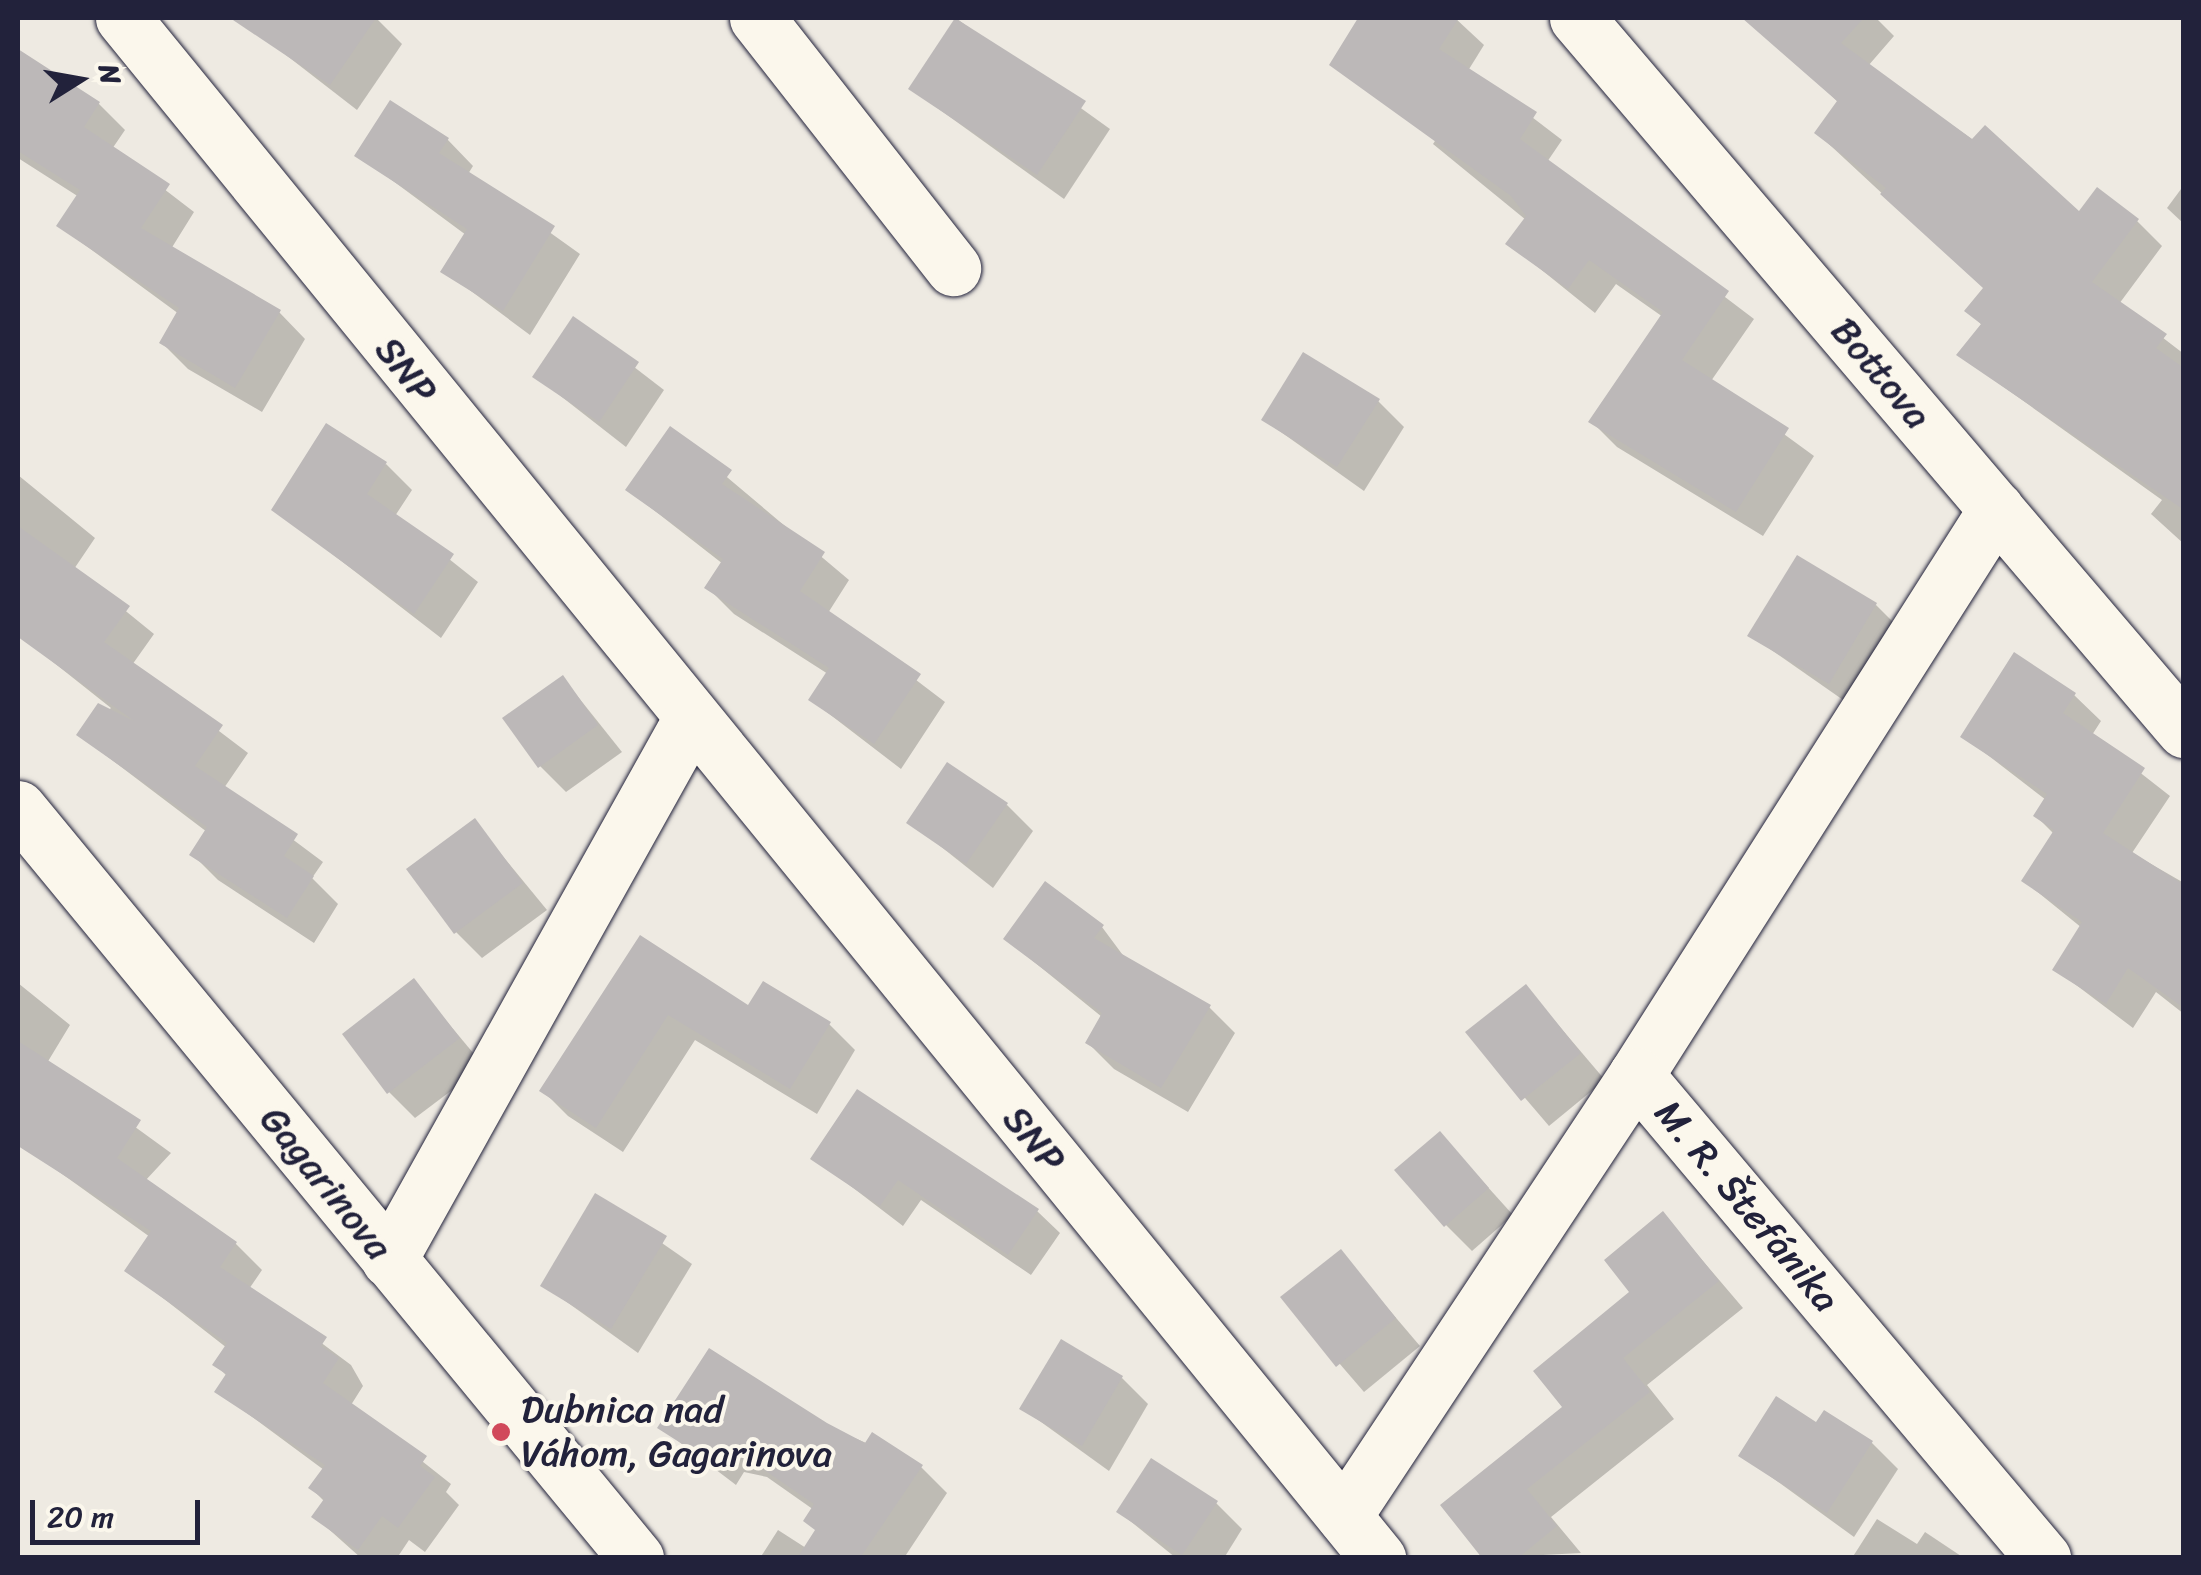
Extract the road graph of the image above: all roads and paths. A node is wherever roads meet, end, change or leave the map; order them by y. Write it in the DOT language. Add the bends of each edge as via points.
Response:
graph roads {
  1 [pos="123,18"];
  2 [pos="757,18"];
  3 [pos="1577,18"];
  4 [pos="953,268"];
  5 [pos="1996,509"];
  6 [pos="689,722"];
  7 [pos="2184,730"];
  8 [pos="18,808"];
  9 [pos="1636,1075"];
  10 [pos="389,1260"];
  11 [pos="1344,1516"];
  12 [pos="636,1558"];
  13 [pos="1378,1558"];
  14 [pos="2044,1558"];
  1 -- 6 [label="street, SNP"];
  2 -- 4 [label="street"];
  3 -- 5 [label="street, Bottova"];
  5 -- 7 [label="street, Bottova"];
  5 -- 9 [label="street"];
  6 -- 10 [label="street"];
  6 -- 11 [label="street, SNP"];
  8 -- 10 [label="street, Gagarinova"];
  9 -- 11 [label="street, M. R. Štefánika"];
  9 -- 14 [label="street, M. R. Štefánika"];
  10 -- 12 [label="street, Gagarinova"];
  11 -- 13 [label="street, SNP"];
}
